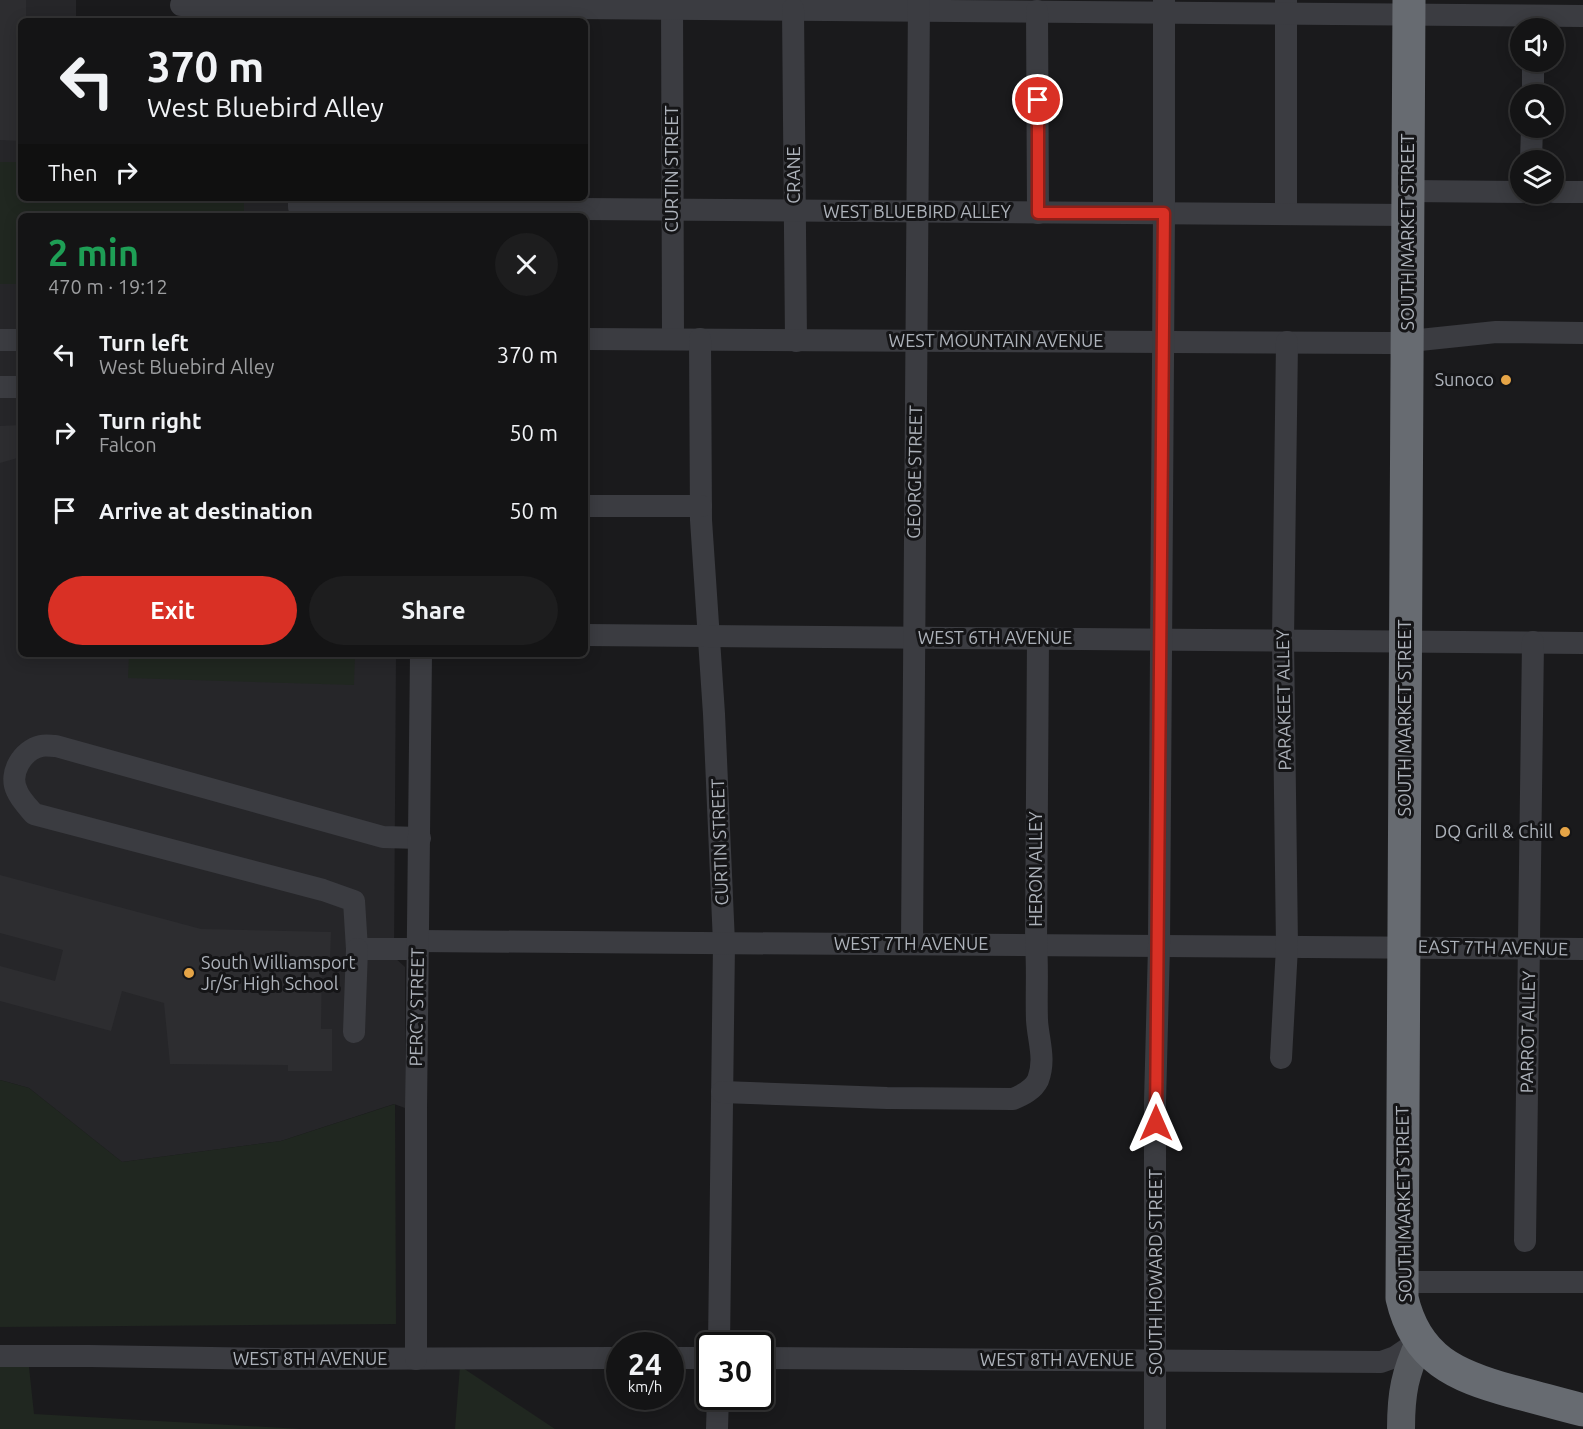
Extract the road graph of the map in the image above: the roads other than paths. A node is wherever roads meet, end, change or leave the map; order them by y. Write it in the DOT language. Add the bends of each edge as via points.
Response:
graph roads {
  1 [pos="672,4"];
  2 [pos="919,5"];
  3 [pos="1164,6"];
  4 [pos="1286,6"];
  5 [pos="1409,7"];
  6 [pos="181,9"];
  7 [pos="426,9"];
  8 [pos="793,9"];
  9 [pos="1037,11"];
  10 [pos="304,13"];
  11 [pos="550,14"];
  12 [pos="1583,16"];
  13 [pos="1564,18"];
  14 [pos="1510,19"];
  15 [pos="1564,192"];
  16 [pos="1583,192"];
  17 [pos="1510,193"];
  18 [pos="299,201"];
  19 [pos="1408,203"];
  20 [pos="425,208"];
  21 [pos="548,208"];
  22 [pos="672,210"];
  23 [pos="794,211"];
  24 [pos="917,212"];
  25 [pos="1038,213"];
  26 [pos="1164,213"];
  27 [pos="1286,214"];
  28 [pos="1583,333"];
  29 [pos="588,339"];
  30 [pos="674,339"];
  31 [pos="700,339"];
  32 [pos="0,340"];
  33 [pos="18,340"];
  34 [pos="796,341"];
  35 [pos="1163,341"];
  36 [pos="1407,341"];
  37 [pos="916,342"];
  38 [pos="1287,342"];
  39 [pos="0,387"];
  40 [pos="18,387"];
  41 [pos="588,506"];
  42 [pos="701,506"];
  43 [pos="588,635"];
  44 [pos="708,636"];
  45 [pos="913,638"];
  46 [pos="1038,639"];
  47 [pos="1160,640"];
  48 [pos="1283,640"];
  49 [pos="1405,642"];
  50 [pos="1533,642"];
  51 [pos="1583,643"];
  52 [pos="422,657"];
  53 [pos="420,838"];
  54 [pos="724,943"];
  55 [pos="912,944"];
  56 [pos="418,945"];
  57 [pos="1036,945"];
  58 [pos="1159,946"];
  59 [pos="1287,947"];
  60 [pos="1403,947"];
  61 [pos="357,949"];
  62 [pos="1529,949"];
  63 [pos="1583,949"];
  64 [pos="354,1032"];
  65 [pos="1281,1058"];
  66 [pos="722,1092"];
  67 [pos="1525,1241"];
  68 [pos="1401,1282"];
  69 [pos="1583,1282"];
  70 [pos="719,1332"];
  71 [pos="1420,1340"];
  72 [pos="0,1356"];
  73 [pos="774,1358"];
  74 [pos="416,1359"];
  75 [pos="606,1359"];
  76 [pos="1156,1360"];
  77 [pos="718,1410"];
  78 [pos="1583,1410"];
  79 [pos="717,1429"];
  80 [pos="1155,1429"];
  81 [pos="1401,1429"];
  1 -- 8 [label="street"];
  1 -- 11 [label="street"];
  1 -- 22 [label="street, CURTIN STREET"];
  2 -- 8 [label="street"];
  2 -- 9 [label="street"];
  2 -- 24 [label="street, GEORGE STREET"];
  3 -- 4 [label="street"];
  3 -- 9 [label="street"];
  3 -- 26 [label="street, SOUTH HOWARD STREET"];
  4 -- 5 [label="street"];
  4 -- 27 [label="street"];
  5 -- 14 [label="street"];
  5 -- 19 [label="highway, SOUTH MARKET STREET"];
  6 -- 10 [label="street"];
  7 -- 10 [label="street"];
  7 -- 11 [label="street"];
  8 -- 23 [label="street, CRANE"];
  9 -- 25 [label="street"];
  12 -- 13 [label="street"];
  15 -- 16 [label="street"];
  17 -- 19 [label="street, WEST BLUEBIRD ALLEY"];
  18 -- 20 [label="street, WEST BLUEBIRD ALLEY" via="299,207"];
  19 -- 27 [label="street, WEST BLUEBIRD ALLEY"];
  19 -- 36 [label="highway, SOUTH MARKET STREET"];
  20 -- 21 [label="street, WEST BLUEBIRD ALLEY"];
  21 -- 22 [label="street, WEST BLUEBIRD ALLEY"];
  22 -- 23 [label="street, WEST BLUEBIRD ALLEY"];
  22 -- 30 [label="street, CURTIN STREET"];
  23 -- 24 [label="street, WEST BLUEBIRD ALLEY"];
  23 -- 34 [label="street, CRANE"];
  24 -- 25 [label="street, WEST BLUEBIRD ALLEY"];
  24 -- 37 [label="street, GEORGE STREET"];
  25 -- 26 [label="street, WEST BLUEBIRD ALLEY"];
  26 -- 27 [label="street, WEST BLUEBIRD ALLEY"];
  26 -- 35 [label="street, SOUTH HOWARD STREET"];
  28 -- 36 [label="street, WEST MOUNTAIN AVENUE" via="1496,332"];
  29 -- 30 [label="street, WEST MOUNTAIN AVENUE"];
  30 -- 31 [label="street, WEST MOUNTAIN AVENUE"];
  31 -- 34 [label="street, WEST MOUNTAIN AVENUE"];
  31 -- 42 [label="street, CURTIN STREET"];
  32 -- 33 [label="street"];
  34 -- 37 [label="street, WEST MOUNTAIN AVENUE"];
  35 -- 37 [label="street, WEST MOUNTAIN AVENUE"];
  35 -- 38 [label="street, WEST MOUNTAIN AVENUE"];
  35 -- 47 [label="street, SOUTH HOWARD STREET"];
  36 -- 38 [label="street, WEST MOUNTAIN AVENUE"];
  36 -- 49 [label="highway, SOUTH MARKET STREET"];
  37 -- 45 [label="street, GEORGE STREET"];
  38 -- 48 [label="street, PARAKEET ALLEY"];
  39 -- 40 [label="street"];
  41 -- 42 [label="street"];
  42 -- 44 [label="street, CURTIN STREET"];
  43 -- 44 [label="street, WEST 6TH AVENUE"];
  44 -- 45 [label="street, WEST 6TH AVENUE"];
  44 -- 54 [label="street, CURTIN STREET"];
  45 -- 46 [label="street, WEST 6TH AVENUE"];
  45 -- 55 [label="street, GEORGE STREET"];
  46 -- 47 [label="street, WEST 6TH AVENUE"];
  46 -- 57 [label="street, HERON ALLEY"];
  47 -- 48 [label="street, WEST 6TH AVENUE"];
  47 -- 58 [label="street, SOUTH HOWARD STREET"];
  48 -- 49 [label="street, WEST 6TH AVENUE"];
  48 -- 59 [label="street, PARAKEET ALLEY"];
  49 -- 50 [label="street, WEST 6TH AVENUE"];
  49 -- 60 [label="highway, SOUTH MARKET STREET"];
  50 -- 51 [label="street, WEST 6TH AVENUE"];
  50 -- 62 [label="street, PARROT ALLEY"];
  52 -- 53 [label="street, PERCY STREET"];
  53 -- 56 [label="street, PERCY STREET"];
  53 -- 61 [label="street" via="383,837 56,746 32,750 18,765 14,775 17,792 34,814 354,901"];
  54 -- 55 [label="street, WEST 7TH AVENUE"];
  54 -- 56 [label="street, WEST 7TH AVENUE"];
  54 -- 66 [label="street, CURTIN STREET"];
  55 -- 57 [label="street, WEST 7TH AVENUE"];
  56 -- 61 [label="street, WEST 7TH AVENUE"];
  56 -- 74 [label="street, PERCY STREET"];
  57 -- 58 [label="street, WEST 7TH AVENUE"];
  57 -- 66 [label="street, HERON ALLEY" via="1041,1069 1037,1082 1026,1093 1013,1099"];
  58 -- 59 [label="street, WEST 7TH AVENUE"];
  58 -- 76 [label="street, SOUTH HOWARD STREET"];
  59 -- 60 [label="street, WEST 7TH AVENUE"];
  59 -- 65 [label="street, PARAKEET ALLEY"];
  60 -- 62 [label="street, EAST 7TH AVENUE"];
  60 -- 68 [label="highway, SOUTH MARKET STREET"];
  61 -- 64 [label="street"];
  62 -- 63 [label="street, EAST 7TH AVENUE"];
  62 -- 67 [label="street, PARROT ALLEY"];
  66 -- 70 [label="street, CURTIN STREET"];
  68 -- 69 [label="street"];
  68 -- 71 [label="highway, SOUTH MARKET STREET" via="1406,1313"];
  71 -- 76 [label="street, WEST 8TH AVENUE" via="1381,1362"];
  71 -- 78 [label="highway, SOUTH MARKET STREET" via="1440,1362 1466,1377"];
  71 -- 81 [label="main road" via="1404,1381"];
  72 -- 74 [label="street, WEST 8TH AVENUE"];
  73 -- 76 [label="street, WEST 8TH AVENUE"];
  74 -- 75 [label="street, WEST 8TH AVENUE"];
  76 -- 80 [label="street, SOUTH HOWARD STREET"];
  77 -- 79 [label="street"];
}
